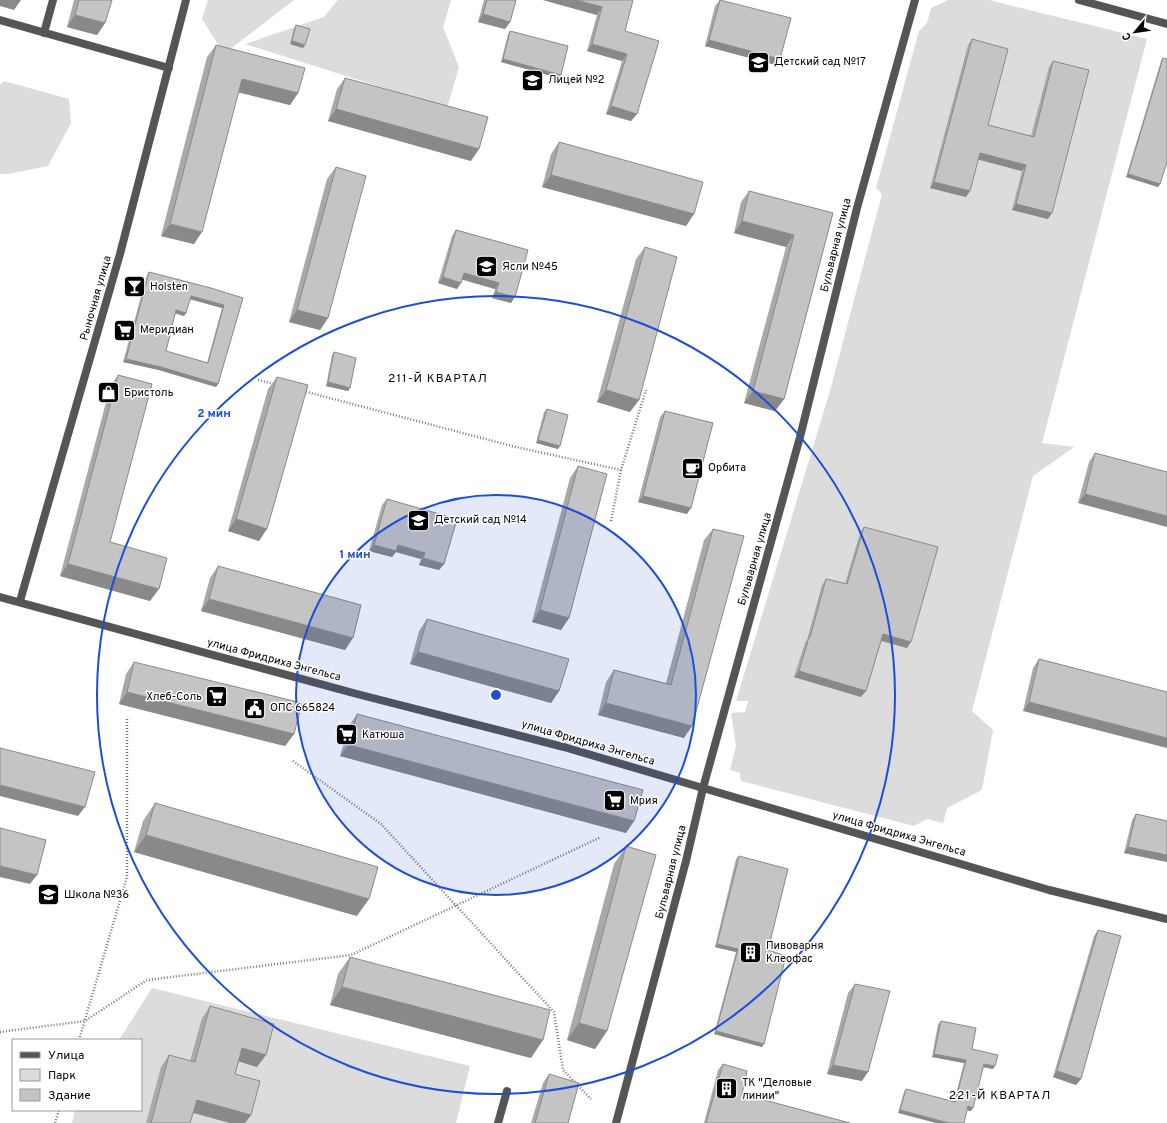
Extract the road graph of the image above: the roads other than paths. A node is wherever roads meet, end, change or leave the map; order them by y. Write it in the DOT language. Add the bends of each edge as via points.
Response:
graph roads {
  1 [pos="53,0"];
  2 [pos="186,0"];
  3 [pos="915,0"];
  4 [pos="1079,0"];
  5 [pos="0,20"];
  6 [pos="1167,24"];
  7 [pos="44,33"];
  8 [pos="169,68"];
  9 [pos="0,596"];
  10 [pos="20,601"];
  11 [pos="702,788"];
  12 [pos="1167,919"];
  13 [pos="507,1091"];
  14 [pos="498,1123"];
  15 [pos="616,1123"];
  1 -- 7 [label="street"];
  2 -- 8 [label="street, Рыночная улица"];
  3 -- 11 [label="street, Бульварная улица" via="856,208 800,437"];
  4 -- 6 [label="street"];
  5 -- 7 [label="street"];
  7 -- 8 [label="street"];
  8 -- 10 [label="street, Рыночная улица" via="120,254"];
  9 -- 10 [label="street, улица Фридриха Энгельса"];
  10 -- 11 [label="street, улица Фридриха Энгельса" via="357,694 564,747"];
  11 -- 12 [label="street, улица Фридриха Энгельса" via="1049,890"];
  11 -- 15 [label="street, Бульварная улица" via="686,861"];
  13 -- 14 [label="street"];
}
